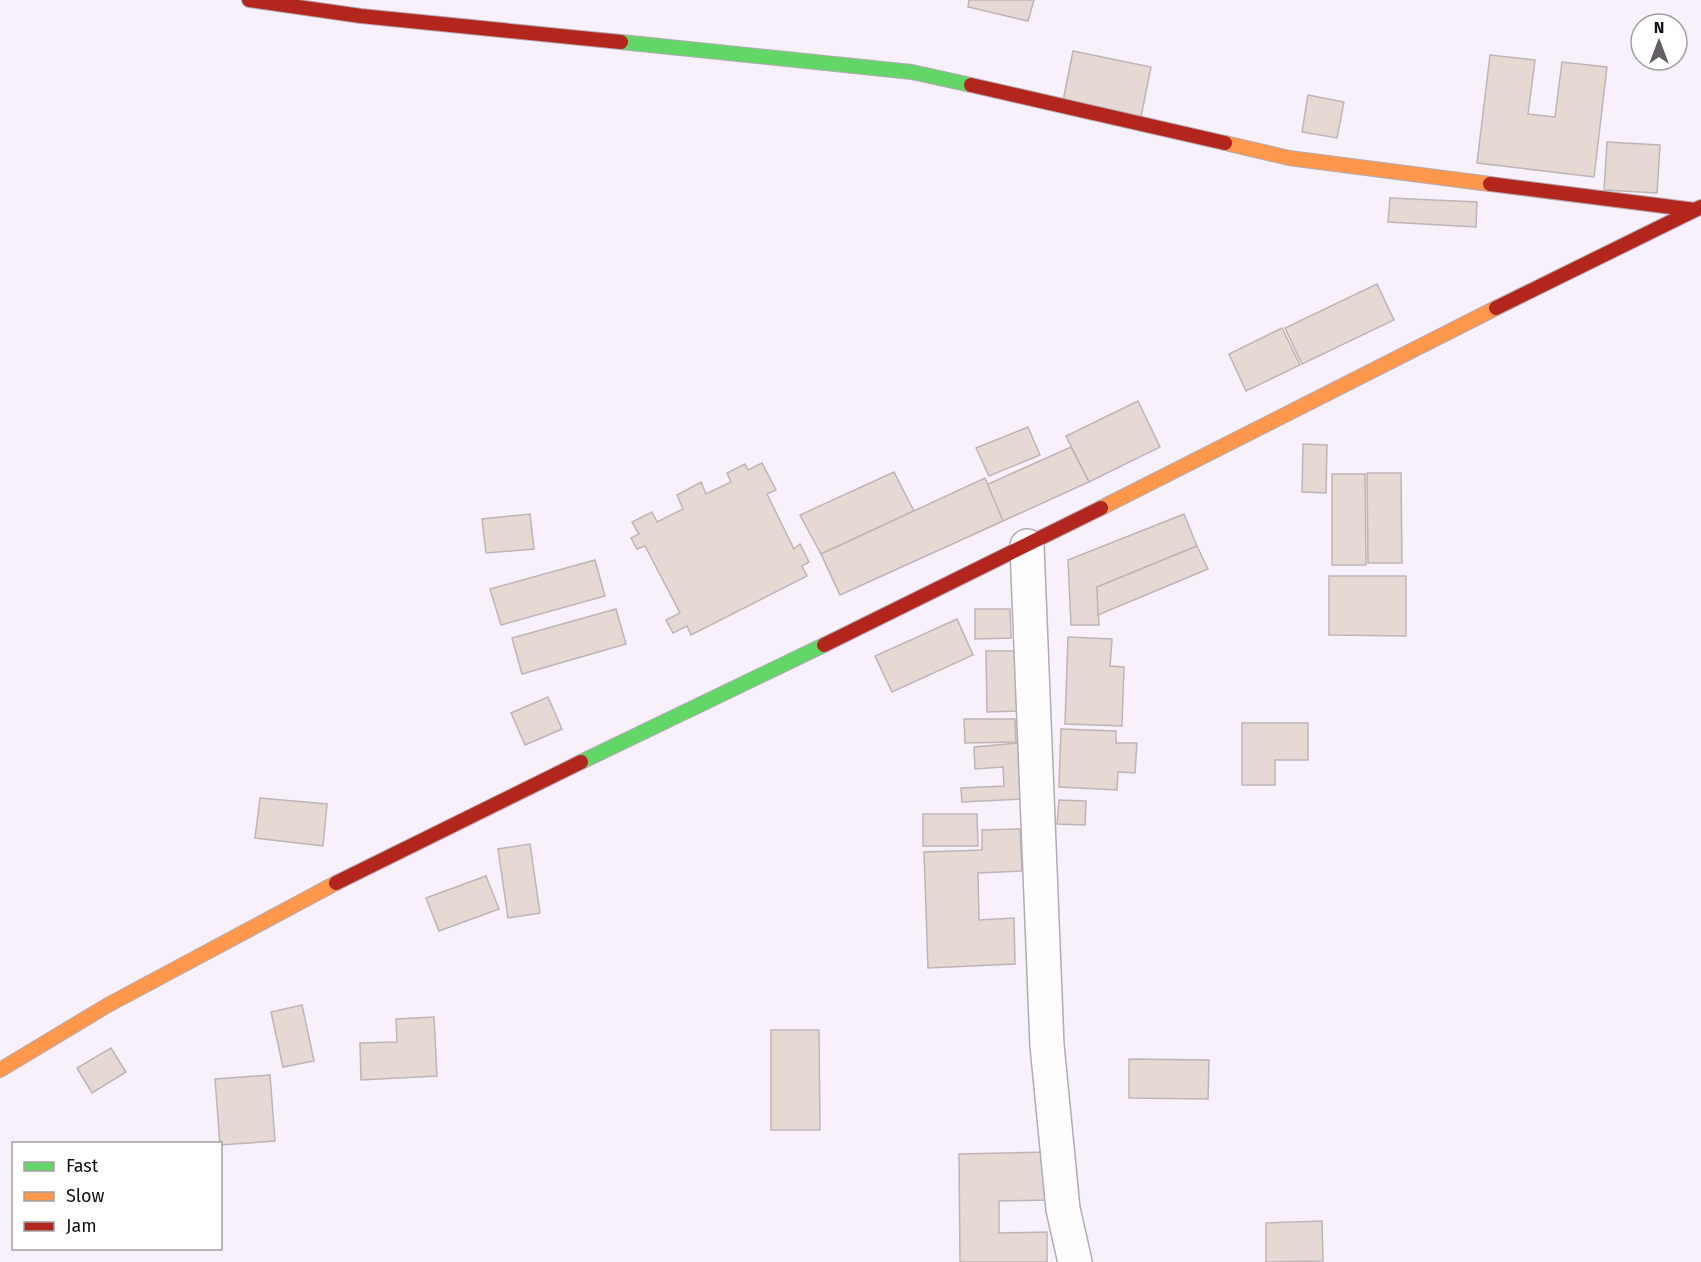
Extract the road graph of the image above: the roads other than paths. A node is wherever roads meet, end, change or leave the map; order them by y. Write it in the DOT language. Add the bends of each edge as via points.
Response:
graph roads {
  1 [pos="249,0"];
  2 [pos="1698,209"];
  3 [pos="1027,546"];
  4 [pos="0,1070"];
  5 [pos="1075,1262"];
  1 -- 2 [label="main road" via="361,16 912,72 1289,158"];
  2 -- 3 [label="main road"];
  3 -- 4 [label="main road" via="373,863 108,1005"];
  3 -- 5 [label="street" via="1047,1045 1063,1209"];
}
